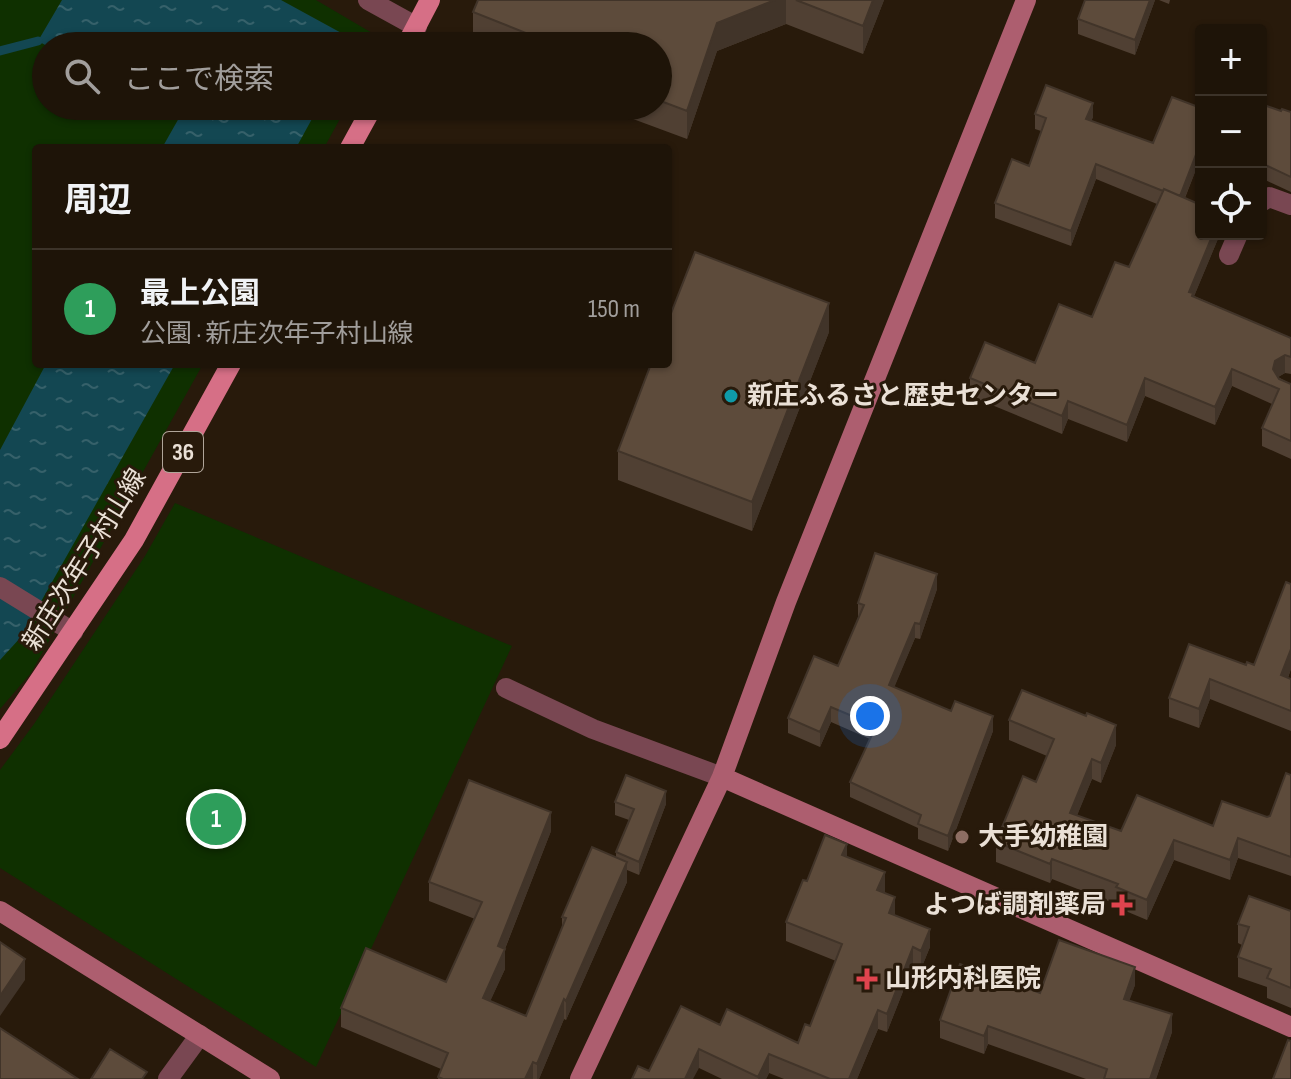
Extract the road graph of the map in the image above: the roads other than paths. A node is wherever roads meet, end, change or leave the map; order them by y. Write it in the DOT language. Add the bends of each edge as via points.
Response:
graph roads {
  1 [pos="368,0"];
  2 [pos="430,0"];
  3 [pos="1026,0"];
  4 [pos="417,27"];
  5 [pos="414,32"];
  6 [pos="365,120"];
  7 [pos="352,144"];
  8 [pos="1267,198"];
  9 [pos="1291,205"];
  10 [pos="1235,240"];
  11 [pos="1229,255"];
  12 [pos="229,368"];
  13 [pos="0,587"];
  14 [pos="73,632"];
  15 [pos="506,688"];
  16 [pos="0,739"];
  17 [pos="722,777"];
  18 [pos="0,911"];
  19 [pos="1291,1027"];
  20 [pos="200,1035"];
  21 [pos="168,1079"];
  22 [pos="270,1079"];
  23 [pos="580,1079"];
  1 -- 4 [label="street"];
  2 -- 4 [label="main road"];
  3 -- 17 [label="street" via="791,587"];
  4 -- 5 [label="main road"];
  6 -- 7 [label="main road"];
  8 -- 9 [label="street"];
  10 -- 11 [label="street"];
  12 -- 14 [label="main road, 新庄次年子村山線 / 36" via="134,540"];
  13 -- 14 [label="street"];
  14 -- 16 [label="main road, 新庄次年子村山線 / 36"];
  15 -- 17 [label="street" via="593,729"];
  17 -- 19 [label="street"];
  17 -- 23 [label="street"];
  18 -- 20 [label="street"];
  20 -- 21 [label="street"];
  20 -- 22 [label="street"];
}
